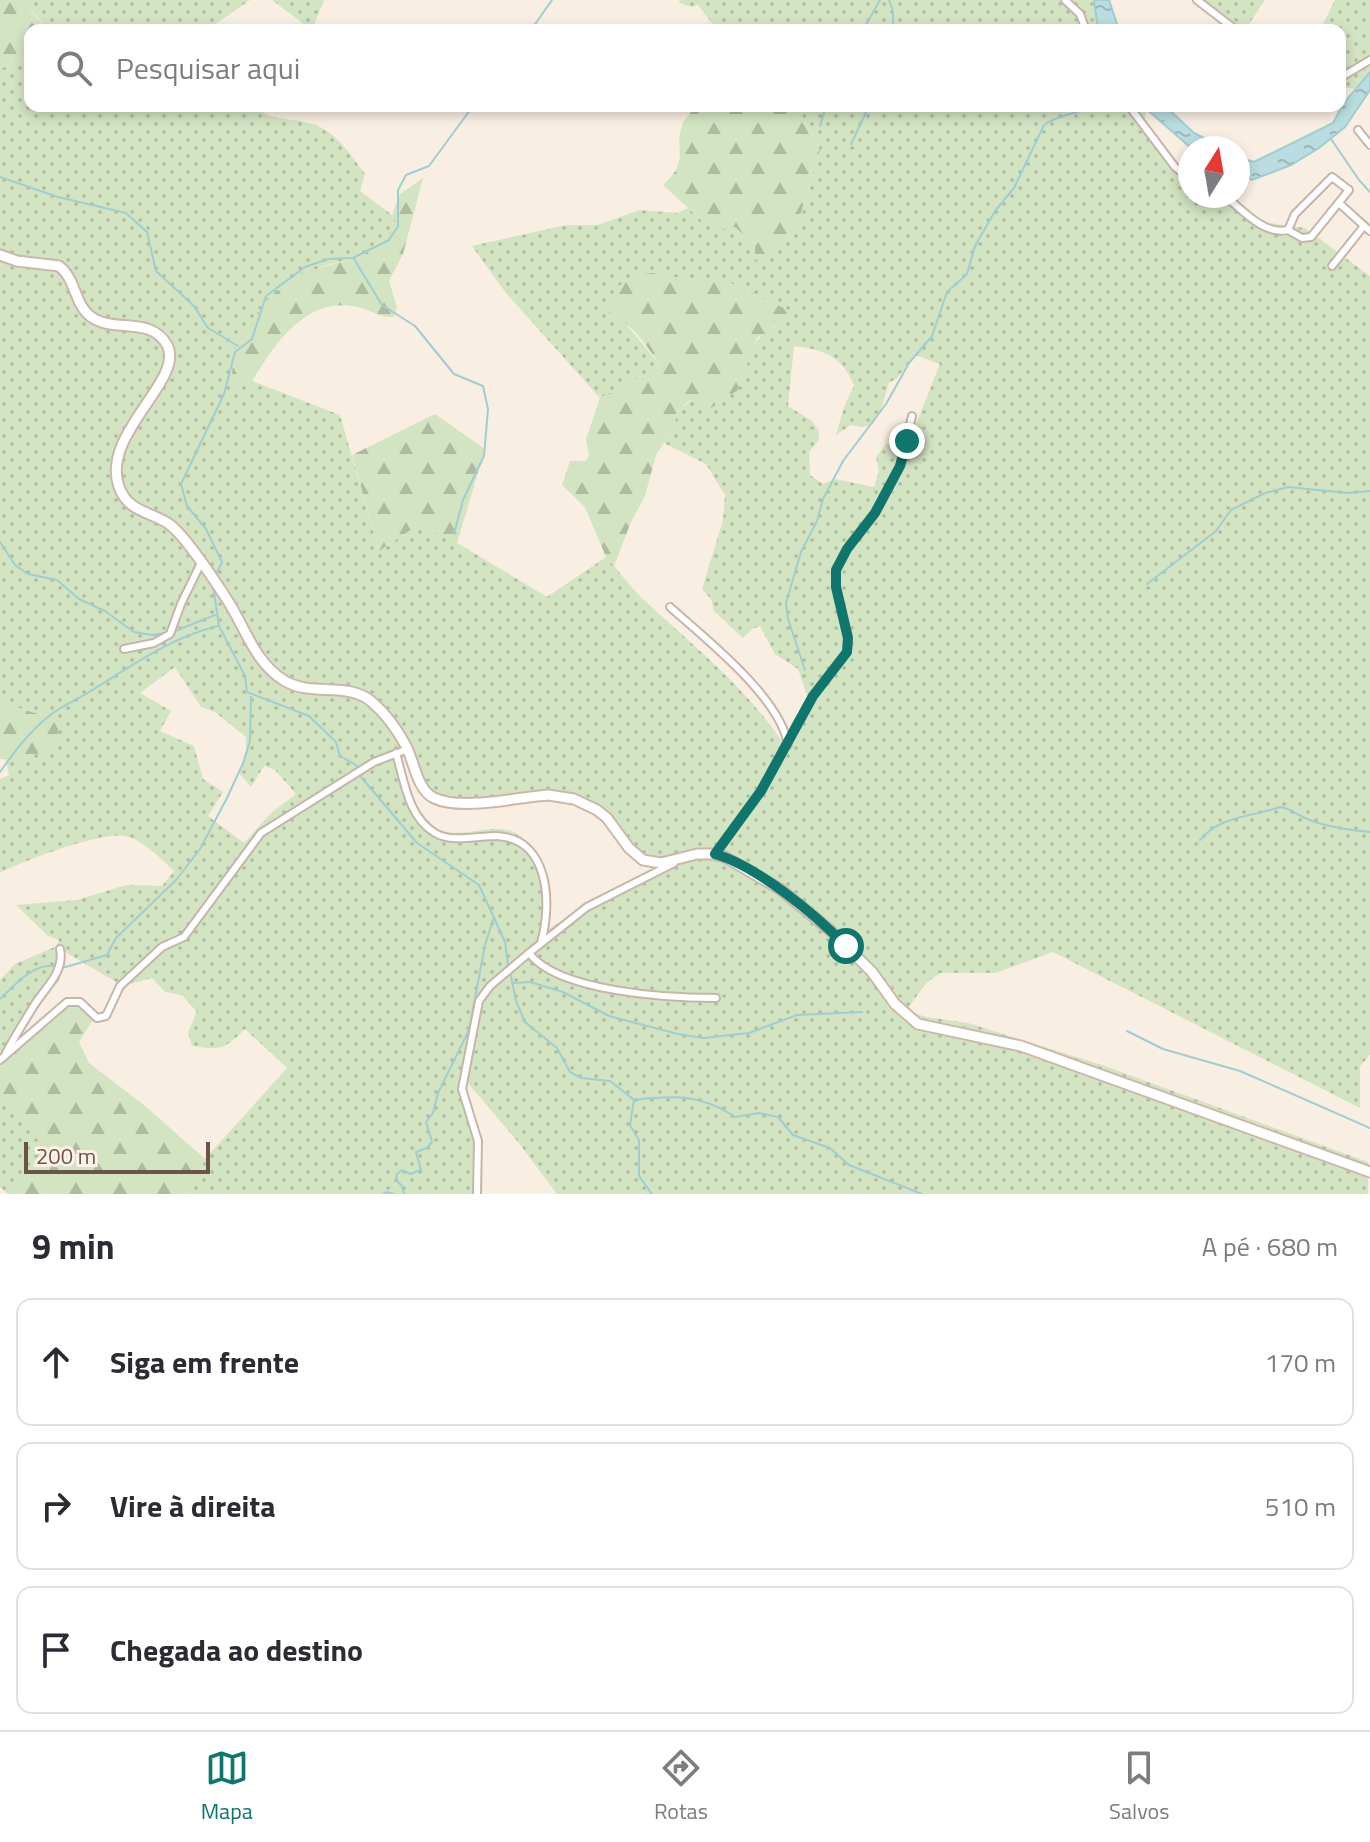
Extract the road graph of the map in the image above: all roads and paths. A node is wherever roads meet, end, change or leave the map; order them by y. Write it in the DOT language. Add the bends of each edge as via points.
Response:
graph roads {
  1 [pos="1065,0"];
  2 [pos="1197,0"];
  3 [pos="1083,24"];
  4 [pos="1228,24"];
  5 [pos="1370,60"];
  6 [pos="1346,74"];
  7 [pos="1134,112"];
  8 [pos="1358,130"];
  9 [pos="1370,145"];
  10 [pos="1178,169"];
  11 [pos="1340,204"];
  12 [pos="1239,208"];
  13 [pos="1367,228"];
  14 [pos="1288,230"];
  15 [pos="0,255"];
  16 [pos="1332,266"];
  17 [pos="912,416"];
  18 [pos="201,563"];
  19 [pos="670,607"];
  20 [pos="124,649"];
  21 [pos="788,745"];
  22 [pos="408,749"];
  23 [pos="396,753"];
  24 [pos="715,854"];
  25 [pos="680,859"];
  26 [pos="540,944"];
  27 [pos="60,949"];
  28 [pos="529,953"];
  29 [pos="716,998"];
  30 [pos="2,1058"];
  31 [pos="1370,1172"];
  32 [pos="477,1194"];
  1 -- 3 [label="street"];
  2 -- 4 [label="street"];
  5 -- 6 [label="street"];
  7 -- 10 [label="street"];
  8 -- 9 [label="street"];
  11 -- 13 [label="street"];
  11 -- 14 [label="street" via="1311,237"];
  11 -- 14 [label="street" via="1350,190 1332,177 1295,214"];
  12 -- 14 [label="street" via="1273,230"];
  13 -- 16 [label="street"];
  15 -- 18 [label="main road" via="59,266 90,316 149,329 169,347 169,368 125,438 117,477 131,505 169,524"];
  17 -- 21 [label="street" via="900,466 836,570 847,652 813,696"];
  18 -- 20 [label="street" via="170,634"];
  18 -- 22 [label="main road" via="271,671 294,685 349,691 369,699"];
  19 -- 21 [label="street" via="772,708"];
  21 -- 24 [label="street"];
  22 -- 23 [label="street"];
  22 -- 25 [label="main road" via="425,792 438,800 548,795 574,799 607,818 643,860"];
  23 -- 26 [label="street" via="410,800 434,832 508,838 533,855 548,896"];
  23 -- 30 [label="street" via="261,833 184,937 162,947 120,986 106,1016 97,1018 80,1002 67,1002"];
  24 -- 25 [label="main road"];
  24 -- 31 [label="main road" via="780,889 831,931 918,1024 1021,1046"];
  25 -- 26 [label="street" via="587,907"];
  26 -- 28 [label="street"];
  27 -- 30 [label="street" via="53,980"];
  28 -- 29 [label="street" via="544,968 610,989"];
  28 -- 32 [label="street" via="490,986 477,1007 462,1089 478,1141"];
}
